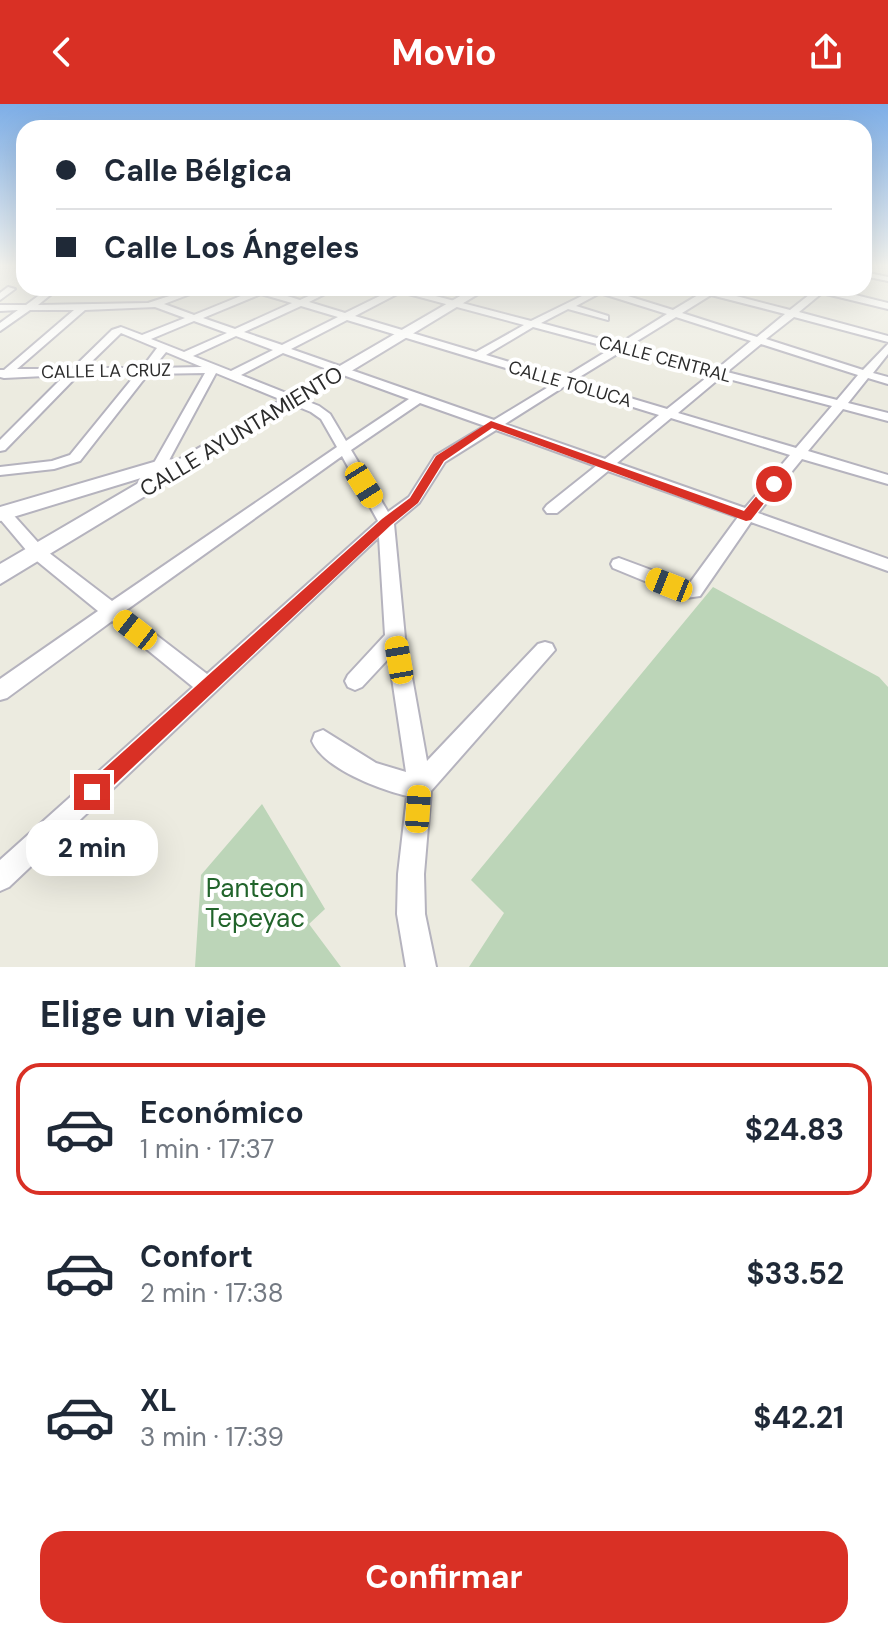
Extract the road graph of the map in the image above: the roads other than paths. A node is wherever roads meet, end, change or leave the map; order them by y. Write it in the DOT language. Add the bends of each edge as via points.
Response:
graph roads {
  1 [pos="123,307"];
  2 [pos="138,307"];
  3 [pos="164,307"];
  4 [pos="218,307"];
  5 [pos="291,307"];
  6 [pos="314,307"];
  7 [pos="363,307"];
  8 [pos="450,307"];
  9 [pos="468,307"];
  10 [pos="565,307"];
  11 [pos="571,307"];
  12 [pos="649,307"];
  13 [pos="685,307"];
  14 [pos="771,307"];
  15 [pos="800,307"];
  16 [pos="0,308"];
  17 [pos="27,308"];
  18 [pos="82,308"];
  19 [pos="793,314"];
  20 [pos="672,315"];
  21 [pos="345,317"];
  22 [pos="193,318"];
  23 [pos="605,318"];
  24 [pos="119,324"];
  25 [pos="532,324"];
  26 [pos="0,328"];
  27 [pos="235,333"];
  28 [pos="403,335"];
  29 [pos="144,338"];
  30 [pos="888,339"];
  31 [pos="759,342"];
  32 [pos="164,347"];
  33 [pos="621,347"];
  34 [pos="888,347"];
  35 [pos="281,350"];
  36 [pos="186,355"];
  37 [pos="477,356"];
  38 [pos="213,368"];
  39 [pos="144,371"];
  40 [pos="343,371"];
  41 [pos="75,372"];
  42 [pos="721,373"];
  43 [pos="865,374"];
  44 [pos="2,375"];
  45 [pos="232,375"];
  46 [pos="888,381"];
  47 [pos="563,382"];
  48 [pos="417,399"];
  49 [pos="294,401"];
  50 [pos="840,404"];
  51 [pos="669,413"];
  52 [pos="888,417"];
  53 [pos="491,424"];
  54 [pos="0,447"];
  55 [pos="343,450"];
  56 [pos="799,452"];
  57 [pos="204,453"];
  58 [pos="605,464"];
  59 [pos="158,467"];
  60 [pos="0,471"];
  61 [pos="888,480"];
  62 [pos="148,486"];
  63 [pos="552,509"];
  64 [pos="1,513"];
  65 [pos="746,517"];
  66 [pos="386,522"];
  67 [pos="38,553"];
  68 [pos="619,564"];
  69 [pos="888,565"];
  70 [pos="0,575"];
  71 [pos="111,611"];
  72 [pos="395,638"];
  73 [pos="545,650"];
  74 [pos="355,681"];
  75 [pos="207,686"];
  76 [pos="0,691"];
  77 [pos="323,741"];
  78 [pos="420,786"];
  79 [pos="0,878"];
  80 [pos="421,967"];
  1 -- 18 [label="street"];
  2 -- 24 [label="street"];
  3 -- 22 [label="street"];
  4 -- 22 [label="street"];
  5 -- 27 [label="street"];
  6 -- 21 [label="street, CALLE TOLUCA"];
  7 -- 21 [label="street"];
  8 -- 28 [label="main road, CALLE AYUNTAMIENTO"];
  9 -- 25 [label="street, CALLE CENTRAL"];
  10 -- 25 [label="street"];
  11 -- 23 [label="street"];
  12 -- 20 [label="street"];
  13 -- 20 [label="street"];
  14 -- 19 [label="street"];
  15 -- 19 [label="street"];
  16 -- 17 [label="street"];
  17 -- 18 [label="street"];
  17 -- 26 [label="street"];
  18 -- 44 [label="street"];
  19 -- 30 [label="street"];
  19 -- 31 [label="street"];
  20 -- 31 [label="street"];
  20 -- 33 [label="street"];
  21 -- 28 [label="street, CALLE TOLUCA"];
  21 -- 35 [label="street"];
  22 -- 27 [label="street"];
  22 -- 29 [label="street"];
  24 -- 29 [label="street"];
  24 -- 41 [label="street"];
  25 -- 33 [label="street, CALLE CENTRAL"];
  25 -- 37 [label="street"];
  27 -- 35 [label="street"];
  27 -- 36 [label="street"];
  28 -- 37 [label="street, CALLE TOLUCA"];
  28 -- 40 [label="main road, CALLE AYUNTAMIENTO"];
  29 -- 32 [label="street"];
  31 -- 42 [label="street"];
  31 -- 43 [label="street"];
  32 -- 36 [label="street"];
  32 -- 39 [label="street"];
  33 -- 42 [label="street, CALLE CENTRAL"];
  33 -- 47 [label="street"];
  34 -- 43 [label="street"];
  35 -- 40 [label="street"];
  35 -- 45 [label="street"];
  36 -- 38 [label="street"];
  37 -- 47 [label="street, CALLE TOLUCA"];
  38 -- 39 [label="street, CALLE LA CRUZ"];
  38 -- 45 [label="street"];
  38 -- 59 [label="street"];
  39 -- 41 [label="street, CALLE LA CRUZ"];
  39 -- 60 [label="street" via="83,451 64,463"];
  40 -- 48 [label="street"];
  40 -- 49 [label="main road, CALLE AYUNTAMIENTO"];
  41 -- 44 [label="street, CALLE LA CRUZ"];
  41 -- 54 [label="street"];
  42 -- 50 [label="street, CALLE CENTRAL"];
  42 -- 51 [label="street"];
  43 -- 46 [label="street"];
  43 -- 50 [label="street"];
  45 -- 49 [label="street"];
  47 -- 51 [label="street, CALLE TOLUCA"];
  47 -- 53 [label="street"];
  48 -- 53 [label="street"];
  48 -- 55 [label="street"];
  49 -- 55 [label="street" via="326,417"];
  49 -- 57 [label="main road, CALLE AYUNTAMIENTO"];
  50 -- 52 [label="street, CALLE CENTRAL"];
  50 -- 56 [label="street"];
  51 -- 56 [label="street, CALLE TOLUCA"];
  51 -- 58 [label="street"];
  53 -- 58 [label="street"];
  53 -- 66 [label="street" via="440,459 414,500"];
  55 -- 66 [label="street"];
  55 -- 71 [label="street"];
  56 -- 61 [label="street, CALLE TOLUCA"];
  56 -- 65 [label="street"];
  57 -- 59 [label="main road"];
  57 -- 62 [label="main road, CALLE AYUNTAMIENTO"];
  58 -- 63 [label="street"];
  58 -- 65 [label="street"];
  59 -- 62 [label="street"];
  59 -- 64 [label="main road"];
  62 -- 67 [label="main road, CALLE AYUNTAMIENTO"];
  64 -- 67 [label="street"];
  65 -- 68 [label="street" via="694,591"];
  65 -- 69 [label="street"];
  66 -- 72 [label="street"];
  66 -- 75 [label="street"];
  67 -- 70 [label="main road, CALLE AYUNTAMIENTO"];
  67 -- 71 [label="street"];
  71 -- 75 [label="street"];
  71 -- 76 [label="street"];
  72 -- 74 [label="street"];
  72 -- 78 [label="street"];
  73 -- 78 [label="street"];
  75 -- 79 [label="street"];
  77 -- 78 [label="street" via="371,775"];
  78 -- 80 [label="street" via="411,914"];
}
